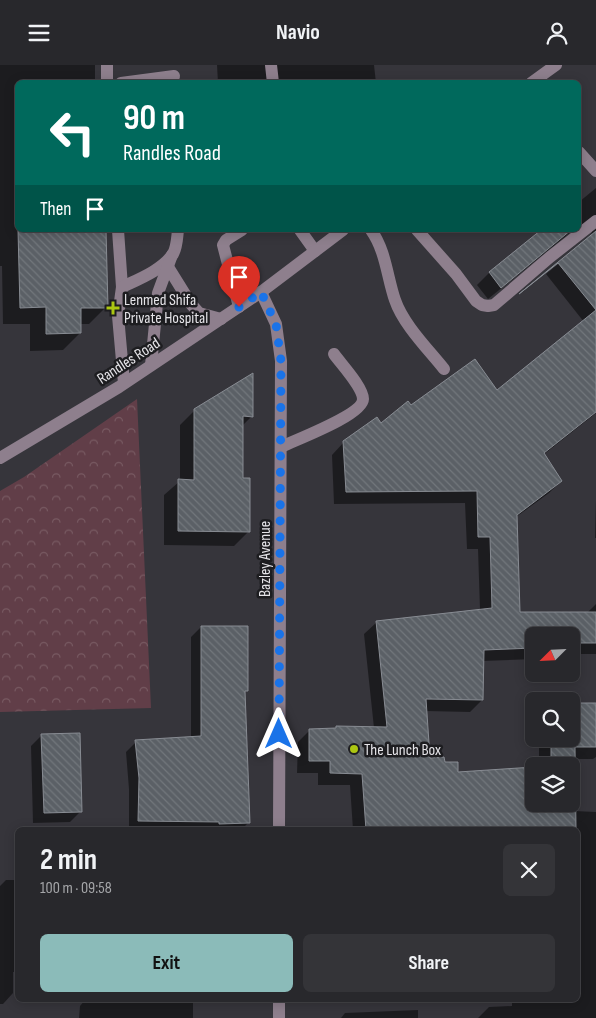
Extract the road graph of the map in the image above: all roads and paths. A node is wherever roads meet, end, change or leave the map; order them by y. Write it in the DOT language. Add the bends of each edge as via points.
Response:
graph roads {
  1 [pos="106,65"];
  2 [pos="271,65"];
  3 [pos="556,65"];
  4 [pos="174,74"];
  5 [pos="107,80"];
  6 [pos="139,80"];
  7 [pos="272,80"];
  8 [pos="535,80"];
  9 [pos="581,154"];
  10 [pos="596,171"];
  11 [pos="596,221"];
  12 [pos="118,232"];
  13 [pos="178,232"];
  14 [pos="239,232"];
  15 [pos="301,232"];
  16 [pos="340,232"];
  17 [pos="372,232"];
  18 [pos="419,232"];
  19 [pos="315,251"];
  20 [pos="170,261"];
  21 [pos="122,287"];
  22 [pos="261,292"];
  23 [pos="239,307"];
  24 [pos="221,319"];
  25 [pos="334,354"];
  26 [pos="151,365"];
  27 [pos="444,369"];
  28 [pos="124,383"];
  29 [pos="281,447"];
  30 [pos="0,458"];
  31 [pos="279,827"];
  32 [pos="279,1002"];
  33 [pos="279,1018"];
  1 -- 5 [label="street"];
  2 -- 7 [label="street"];
  3 -- 8 [label="street"];
  4 -- 6 [label="street"];
  9 -- 10 [label="street"];
  11 -- 18 [label="street" via="500,301 488,306 476,301"];
  12 -- 21 [label="street"];
  13 -- 20 [label="street"];
  14 -- 23 [label="street" via="223,245"];
  15 -- 19 [label="street"];
  16 -- 19 [label="street, Randles Road"];
  17 -- 27 [label="street" via="381,249 402,315"];
  19 -- 22 [label="street, Randles Road"];
  20 -- 21 [label="street"];
  20 -- 24 [label="street" via="191,305 199,313"];
  20 -- 26 [label="street" via="158,293"];
  21 -- 28 [label="street" via="118,316"];
  22 -- 23 [label="street, Randles Road"];
  22 -- 29 [label="street, Bazley Avenue" via="276,324 279,341"];
  23 -- 24 [label="street, Randles Road"];
  24 -- 26 [label="street, Randles Road"];
  25 -- 29 [label="street" via="358,386 363,402 341,420"];
  26 -- 28 [label="street, Randles Road"];
  28 -- 30 [label="street, Randles Road"];
  29 -- 31 [label="street, Bazley Avenue"];
  32 -- 33 [label="street"];
}
